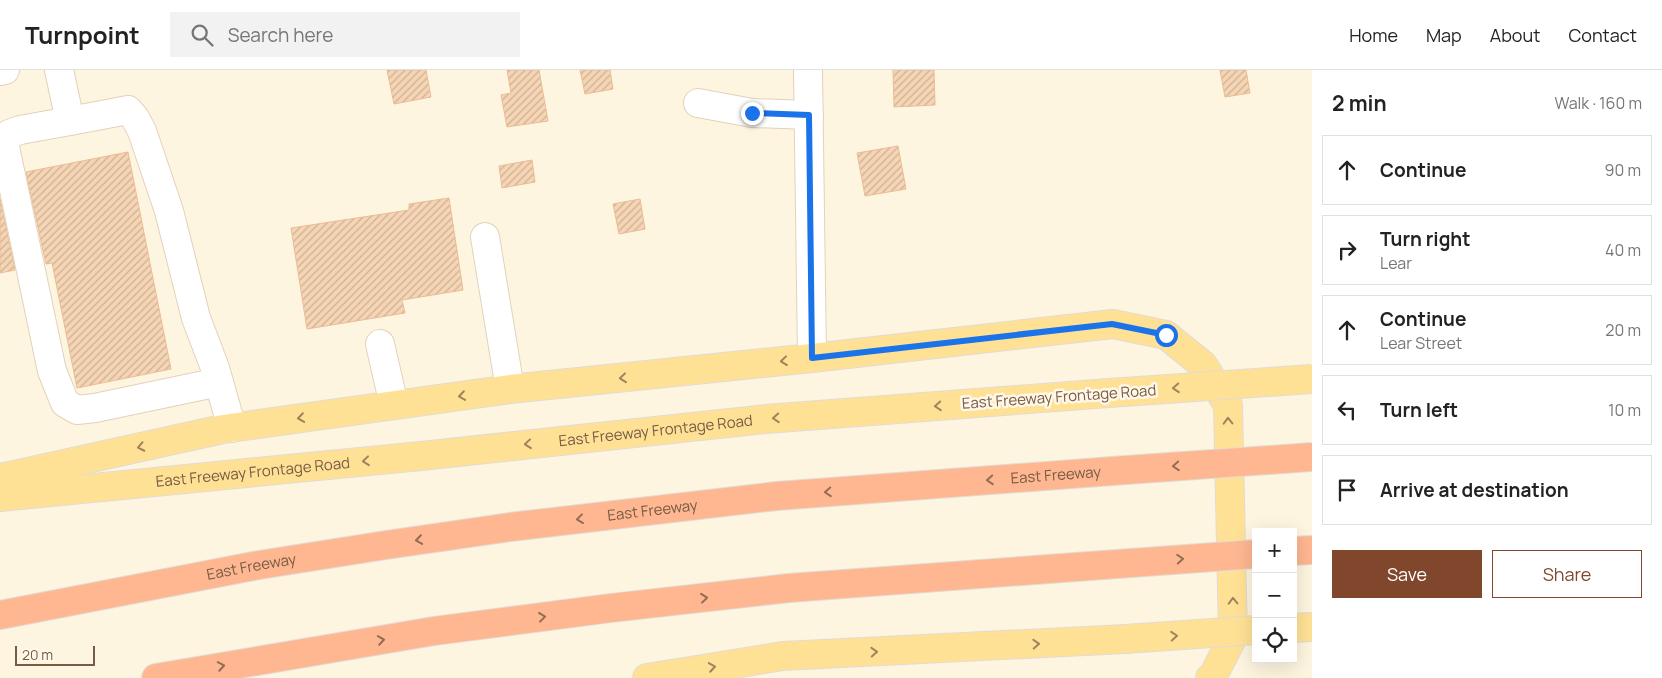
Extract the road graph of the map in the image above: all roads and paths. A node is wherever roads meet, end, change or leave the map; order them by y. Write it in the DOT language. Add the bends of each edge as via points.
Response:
graph roads {
  1 [pos="5,70"];
  2 [pos="60,70"];
  3 [pos="808,70"];
  4 [pos="0,71"];
  5 [pos="698,103"];
  6 [pos="809,115"];
  7 [pos="70,121"];
  8 [pos="485,237"];
  9 [pos="380,344"];
  10 [pos="812,358"];
  11 [pos="1312,379"];
  12 [pos="219,382"];
  13 [pos="510,390"];
  14 [pos="394,405"];
  15 [pos="232,428"];
  16 [pos="1312,457"];
  17 [pos="0,478"];
  18 [pos="0,497"];
  19 [pos="1312,550"];
  20 [pos="1297,552"];
  21 [pos="1252,554"];
  22 [pos="0,615"];
  23 [pos="1312,626"];
  24 [pos="1297,628"];
  25 [pos="1252,630"];
  26 [pos="156,678"];
  27 [pos="647,678"];
  28 [pos="1210,678"];
  1 -- 4 [label="street"];
  2 -- 7 [label="street"];
  3 -- 6 [label="street"];
  5 -- 6 [label="street" via="752,113"];
  6 -- 10 [label="street"];
  7 -- 12 [label="street" via="128,110 135,118 169,211 196,318"];
  7 -- 12 [label="street" via="20,130 9,134 4,142 52,371 65,403 77,410"];
  8 -- 13 [label="street"];
  9 -- 14 [label="street"];
  10 -- 13 [label="main road, one-way"];
  28 -- 10 [label="main road, one-way" via="1233,637 1228,405 1202,365 1166,335 1112,324"];
  11 -- 18 [label="main road, East Freeway Frontage Road, one-way, bridge" via="766,419"];
  12 -- 15 [label="street"];
  13 -- 14 [label="main road, one-way"];
  14 -- 15 [label="main road, one-way"];
  15 -- 17 [label="main road, one-way"];
  16 -- 22 [label="highway, East Freeway, one-way, bridge" via="777,496 520,526 259,566"];
  19 -- 20 [label="highway"];
  26 -- 21 [label="highway, one-way, bridge" via="434,631 611,608 789,588"];
  23 -- 24 [label="main road"];
  27 -- 25 [label="main road, one-way, bridge" via="783,656"];
}
